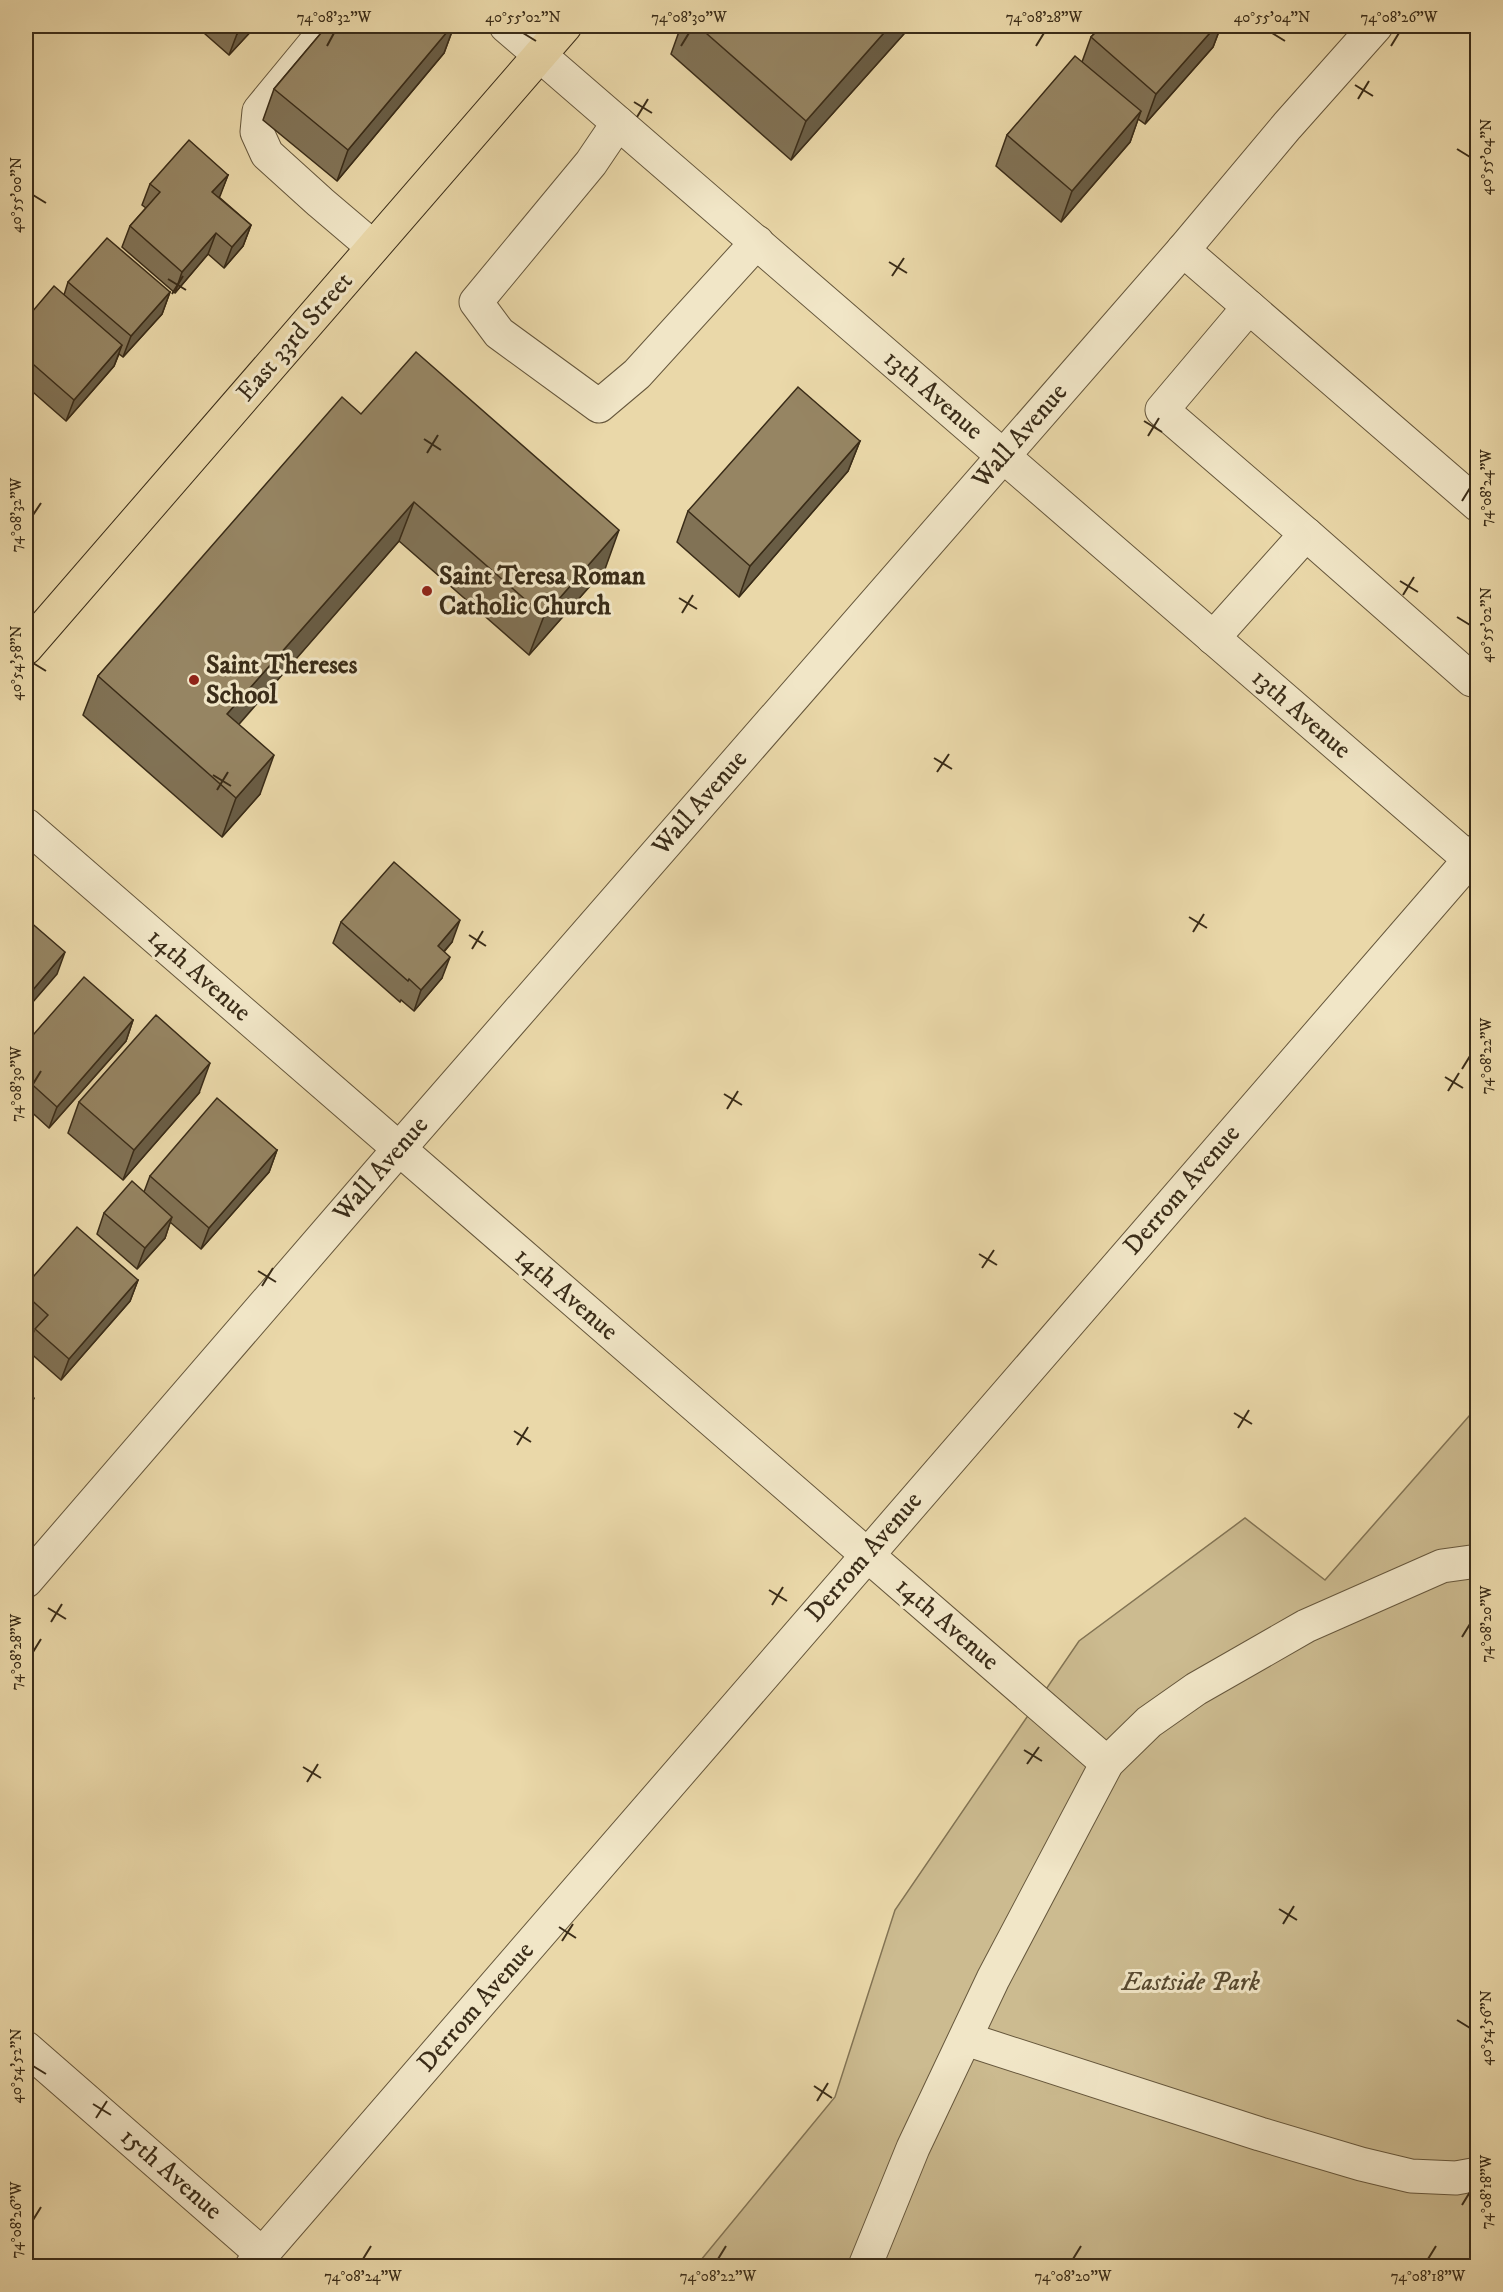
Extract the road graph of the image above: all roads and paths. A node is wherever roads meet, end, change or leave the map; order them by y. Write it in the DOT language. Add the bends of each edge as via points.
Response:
graph roads {
  1 [pos="329,26"];
  2 [pos="506,26"];
  3 [pos="565,26"];
  4 [pos="1376,26"];
  5 [pos="540,54"];
  6 [pos="618,123"];
  7 [pos="757,242"];
  8 [pos="373,247"];
  9 [pos="1183,250"];
  10 [pos="1249,307"];
  11 [pos="1003,456"];
  12 [pos="1478,505"];
  13 [pos="1306,534"];
  14 [pos="1213,638"];
  15 [pos="26,648"];
  16 [pos="1472,680"];
  17 [pos="26,825"];
  18 [pos="1473,854"];
  19 [pos="399,1149"];
  20 [pos="866,1555"];
  21 [pos="1478,1561"];
  22 [pos="26,1581"];
  23 [pos="1107,1763"];
  24 [pos="966,2039"];
  25 [pos="26,2048"];
  26 [pos="1478,2174"];
  27 [pos="257,2260"];
  28 [pos="865,2266"];
  1 -- 8 [label="street" via="259,111 257,132 267,154"];
  2 -- 5 [label="street, 13th Avenue"];
  3 -- 5 [label="main road, East 33rd Street"];
  4 -- 9 [label="street, Wall Avenue"];
  5 -- 6 [label="street, 13th Avenue"];
  5 -- 8 [label="main road, East 33rd Street"];
  6 -- 7 [label="street, 13th Avenue"];
  6 -- 7 [label="street" via="591,163 476,302 499,333 599,406 637,374"];
  7 -- 11 [label="street, 13th Avenue"];
  8 -- 15 [label="main road, East 33rd Street"];
  9 -- 10 [label="street"];
  9 -- 11 [label="street, Wall Avenue"];
  10 -- 12 [label="street"];
  10 -- 13 [label="street" via="1162,410"];
  11 -- 14 [label="street, 13th Avenue"];
  11 -- 19 [label="street, Wall Avenue"];
  13 -- 14 [label="street"];
  13 -- 16 [label="street"];
  14 -- 18 [label="street, 13th Avenue"];
  17 -- 19 [label="street, 14th Avenue"];
  18 -- 20 [label="street, Derrom Avenue"];
  19 -- 20 [label="street, 14th Avenue"];
  19 -- 22 [label="street, Wall Avenue"];
  20 -- 23 [label="street, 14th Avenue"];
  20 -- 27 [label="street, Derrom Avenue"];
  21 -- 23 [label="street" via="1442,1566 1306,1626 1196,1689 1149,1722"];
  23 -- 24 [label="street" via="993,1979"];
  24 -- 26 [label="street" via="1360,2164 1411,2176 1456,2178"];
  24 -- 28 [label="street" via="913,2148"];
  25 -- 27 [label="street, 15th Avenue"];
}
